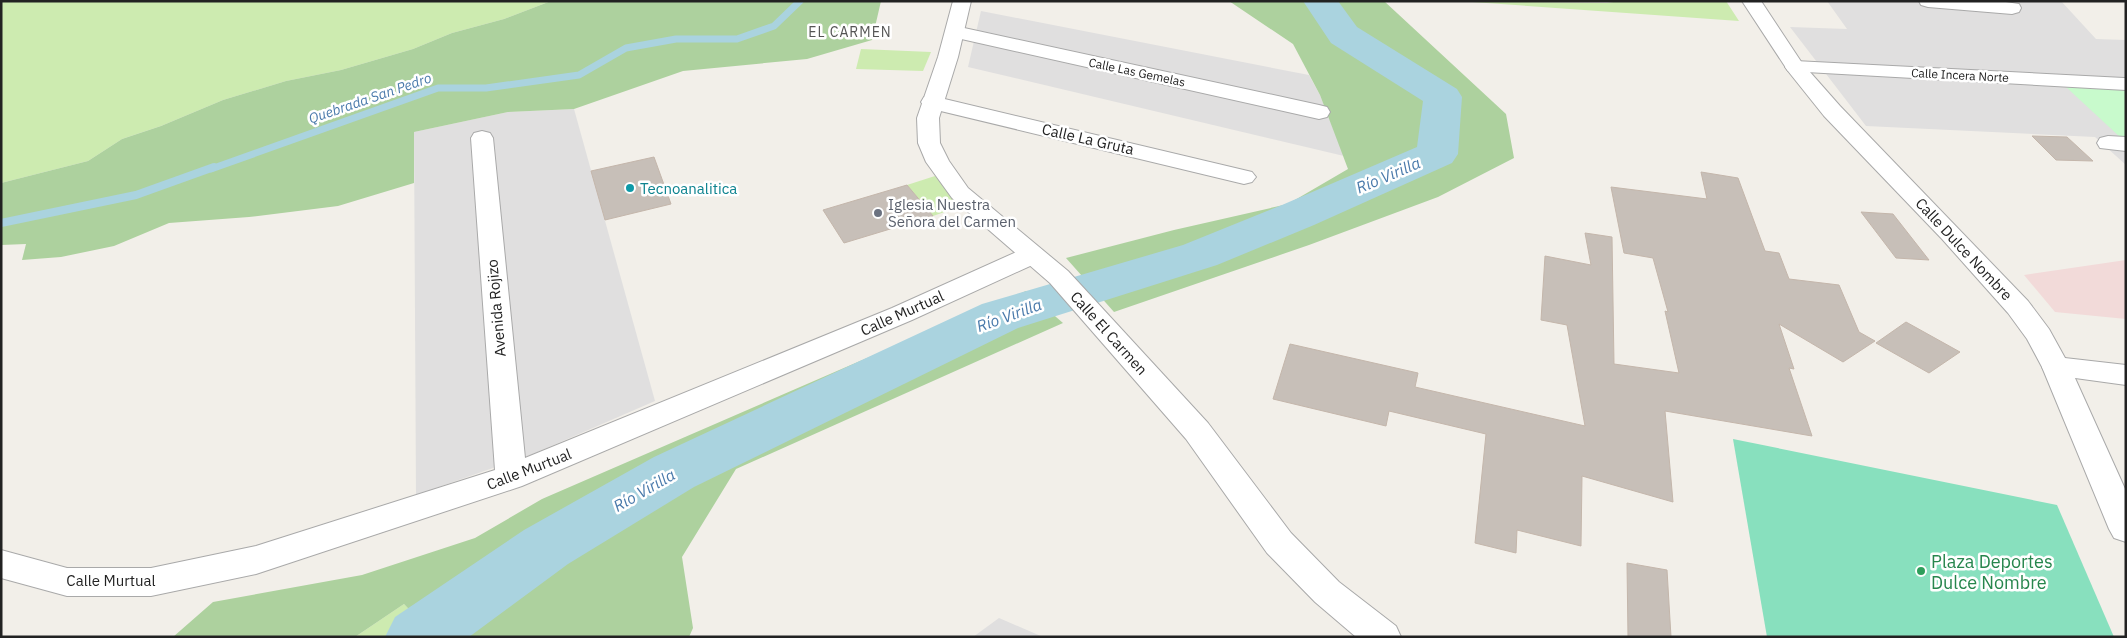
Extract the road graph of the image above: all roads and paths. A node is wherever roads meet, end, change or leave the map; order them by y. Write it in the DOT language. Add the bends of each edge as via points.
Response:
graph roads {
  1 [pos="962,1"];
  2 [pos="1751,1"];
  3 [pos="1928,1"];
  4 [pos="2012,8"];
  5 [pos="955,32"];
  6 [pos="1796,67"];
  7 [pos="2124,84"];
  8 [pos="932,102"];
  9 [pos="1319,112"];
  10 [pos="482,138"];
  11 [pos="1244,176"];
  12 [pos="1032,255"];
  13 [pos="2056,367"];
  14 [pos="2126,376"];
  15 [pos="511,478"];
  16 [pos="2126,529"];
  17 [pos="1,564"];
  18 [pos="1383,637"];
  1 -- 5 [label="street, Calle El Carmen"];
  2 -- 6 [label="street, Calle Dulce Nombre"];
  3 -- 4 [label="street"];
  5 -- 8 [label="street, Calle El Carmen"];
  5 -- 9 [label="street, Calle Las Gemelas"];
  6 -- 7 [label="street, Calle Incera Norte"];
  6 -- 13 [label="street, Calle Dulce Nombre" via="1832,111 2018,307"];
  8 -- 11 [label="street, Calle La Gruta"];
  8 -- 12 [label="street, Calle El Carmen" via="928,118 929,143 938,162 960,193"];
  10 -- 15 [label="street, Avenida Rojizo"];
  12 -- 15 [label="street, Calle Murtual" via="902,314"];
  12 -- 18 [label="street, Calle El Carmen" via="1114,337 1197,431 1279,543 1327,592"];
  13 -- 14 [label="street"];
  13 -- 16 [label="street, Calle Dulce Nombre"];
  15 -- 17 [label="street, Calle Murtual" via="256,560 151,582 67,582"];
}
